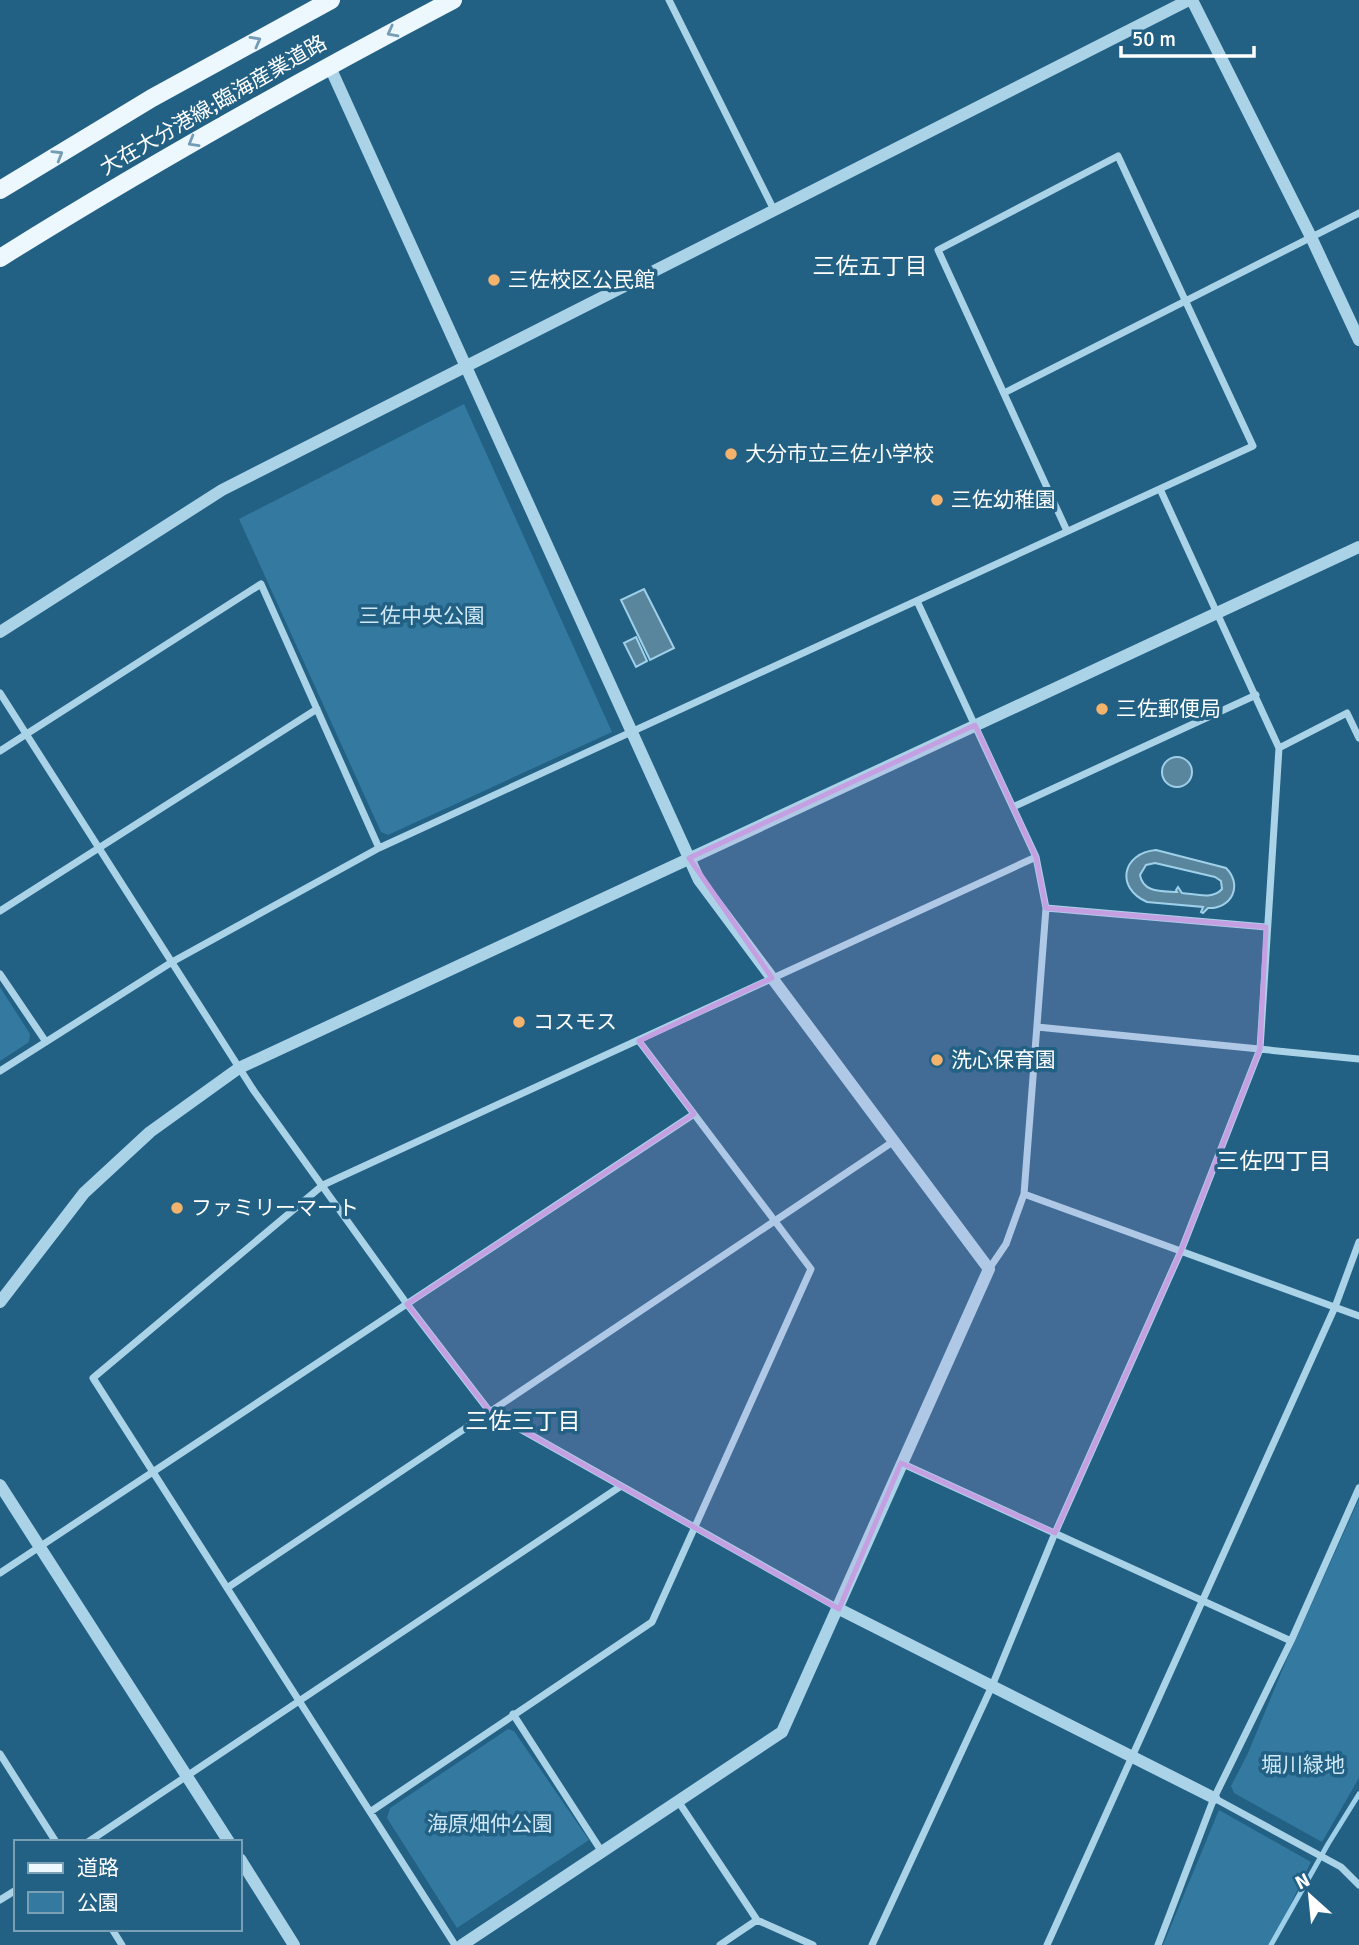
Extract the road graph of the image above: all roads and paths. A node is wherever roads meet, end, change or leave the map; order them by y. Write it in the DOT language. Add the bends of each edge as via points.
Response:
graph roads {
  1 [pos="331,0"];
  2 [pos="453,0"];
  3 [pos="669,0"];
  4 [pos="1191,0"];
  5 [pos="329,65"];
  6 [pos="0,190"];
  7 [pos="774,210"];
  8 [pos="1359,213"];
  9 [pos="1311,237"];
  10 [pos="0,258"];
  11 [pos="1185,301"];
  12 [pos="1359,340"];
  13 [pos="466,367"];
  14 [pos="1004,393"];
  15 [pos="1160,489"];
  16 [pos="1067,531"];
  17 [pos="1359,547"];
  18 [pos="917,601"];
  19 [pos="1217,613"];
  20 [pos="0,632"];
  21 [pos="0,693"];
  22 [pos="1256,695"];
  23 [pos="317,709"];
  24 [pos="975,725"];
  25 [pos="632,732"];
  26 [pos="26,734"];
  27 [pos="1359,738"];
  28 [pos="1279,748"];
  29 [pos="0,751"];
  30 [pos="1013,807"];
  31 [pos="98,847"];
  32 [pos="379,848"];
  33 [pos="1036,856"];
  34 [pos="689,858"];
  35 [pos="1046,908"];
  36 [pos="0,911"];
  37 [pos="1266,927"];
  38 [pos="172,962"];
  39 [pos="0,974"];
  40 [pos="772,978"];
  41 [pos="1037,1027"];
  42 [pos="639,1041"];
  43 [pos="46,1042"];
  44 [pos="1260,1049"];
  45 [pos="1359,1059"];
  46 [pos="239,1068"];
  47 [pos="0,1071"];
  48 [pos="694,1114"];
  49 [pos="894,1142"];
  50 [pos="323,1185"];
  51 [pos="1024,1194"];
  52 [pos="775,1221"];
  53 [pos="1359,1242"];
  54 [pos="1181,1251"];
  55 [pos="989,1269"];
  56 [pos="0,1303"];
  57 [pos="407,1304"];
  58 [pos="1335,1307"];
  59 [pos="1359,1316"];
  60 [pos="490,1412"];
  61 [pos="901,1463"];
  62 [pos="153,1472"];
  63 [pos="0,1485"];
  64 [pos="621,1486"];
  65 [pos="1359,1488"];
  66 [pos="694,1528"];
  67 [pos="1055,1533"];
  68 [pos="40,1547"];
  69 [pos="0,1573"];
  70 [pos="227,1588"];
  71 [pos="1201,1600"];
  72 [pos="839,1609"];
  73 [pos="1291,1641"];
  74 [pos="992,1686"];
  75 [pos="299,1701"];
  76 [pos="513,1714"];
  77 [pos="0,1755"];
  78 [pos="1132,1756"];
  79 [pos="187,1776"];
  80 [pos="1213,1798"];
  81 [pos="678,1801"];
  82 [pos="370,1812"];
  83 [pos="55,1840"];
  84 [pos="91,1840"];
  85 [pos="228,1840"];
  86 [pos="602,1852"];
  87 [pos="242,1862"];
  88 [pos="1359,1885"];
  89 [pos="757,1920"];
  90 [pos="294,1945"];
  91 [pos="455,1945"];
  92 [pos="462,1945"];
  93 [pos="720,1945"];
  94 [pos="813,1945"];
  95 [pos="872,1945"];
  96 [pos="1046,1945"];
  97 [pos="1157,1945"];
  6 -- 1 [label="main road, 大在大分港線;臨海産業道路, one-way" via="152,98"];
  2 -- 5 [label="main road, 大在大分港線;臨海産業道路, one-way"];
  3 -- 7 [label="street"];
  4 -- 7 [label="street"];
  4 -- 9 [label="street"];
  5 -- 10 [label="main road, 大在大分港線;臨海産業道路, one-way"];
  5 -- 13 [label="street"];
  7 -- 13 [label="street"];
  8 -- 9 [label="street"];
  9 -- 11 [label="street"];
  9 -- 12 [label="street"];
  11 -- 14 [label="street"];
  11 -- 14 [label="street" via="1118,156 938,250"];
  11 -- 15 [label="street" via="1253,446"];
  13 -- 20 [label="street" via="222,490"];
  13 -- 25 [label="street"];
  14 -- 16 [label="street"];
  15 -- 16 [label="street"];
  15 -- 19 [label="street"];
  16 -- 18 [label="street"];
  17 -- 19 [label="street"];
  18 -- 24 [label="street"];
  18 -- 25 [label="street"];
  19 -- 22 [label="street"];
  19 -- 24 [label="street"];
  21 -- 26 [label="street"];
  22 -- 28 [label="street"];
  22 -- 30 [label="street"];
  23 -- 26 [label="street" via="261,584"];
  23 -- 31 [label="street"];
  23 -- 32 [label="street"];
  24 -- 30 [label="street"];
  24 -- 34 [label="street"];
  25 -- 32 [label="street"];
  25 -- 34 [label="street"];
  26 -- 29 [label="street"];
  26 -- 31 [label="street"];
  27 -- 28 [label="street" via="1347,713"];
  28 -- 37 [label="street"];
  30 -- 33 [label="street"];
  31 -- 36 [label="street"];
  31 -- 38 [label="street"];
  32 -- 38 [label="street"];
  33 -- 35 [label="street"];
  33 -- 40 [label="street"];
  34 -- 40 [label="street" via="699,880"];
  34 -- 46 [label="street"];
  35 -- 37 [label="street"];
  35 -- 41 [label="street"];
  37 -- 44 [label="street"];
  38 -- 43 [label="street"];
  38 -- 46 [label="street"];
  39 -- 43 [label="street"];
  40 -- 42 [label="street"];
  40 -- 49 [label="street"];
  41 -- 44 [label="street"];
  41 -- 51 [label="street"];
  42 -- 48 [label="street"];
  42 -- 50 [label="street"];
  43 -- 47 [label="street"];
  44 -- 45 [label="street"];
  44 -- 54 [label="street"];
  46 -- 50 [label="street"];
  46 -- 56 [label="street" via="150,1132 84,1193"];
  48 -- 52 [label="street"];
  48 -- 57 [label="street"];
  49 -- 52 [label="street"];
  49 -- 55 [label="street"];
  50 -- 57 [label="street"];
  50 -- 62 [label="street" via="93,1378"];
  51 -- 54 [label="street"];
  51 -- 55 [label="street" via="1006,1244"];
  52 -- 60 [label="street"];
  52 -- 66 [label="street" via="811,1269"];
  53 -- 58 [label="street"];
  54 -- 58 [label="street"];
  54 -- 67 [label="street"];
  55 -- 61 [label="street"];
  57 -- 60 [label="street"];
  57 -- 62 [label="street"];
  58 -- 59 [label="street"];
  58 -- 71 [label="street"];
  60 -- 64 [label="street"];
  60 -- 70 [label="street"];
  61 -- 67 [label="street"];
  61 -- 72 [label="street"];
  62 -- 68 [label="street"];
  62 -- 70 [label="street"];
  63 -- 68 [label="street"];
  64 -- 66 [label="street"];
  64 -- 75 [label="street"];
  65 -- 73 [label="street"];
  66 -- 72 [label="street"];
  66 -- 76 [label="street" via="652,1622"];
  67 -- 71 [label="street"];
  67 -- 74 [label="street"];
  68 -- 69 [label="street"];
  68 -- 79 [label="street"];
  70 -- 75 [label="street"];
  71 -- 73 [label="street"];
  71 -- 78 [label="street"];
  72 -- 74 [label="street"];
  72 -- 81 [label="street" via="782,1732"];
  73 -- 80 [label="street"];
  74 -- 78 [label="street"];
  74 -- 95 [label="street"];
  75 -- 79 [label="street"];
  75 -- 82 [label="street"];
  76 -- 82 [label="street"];
  76 -- 86 [label="street"];
  77 -- 83 [label="street"];
  78 -- 80 [label="street"];
  78 -- 96 [label="street"];
  79 -- 84 [label="street"];
  79 -- 85 [label="street"];
  80 -- 88 [label="street" via="1316,1852"];
  80 -- 97 [label="street"];
  81 -- 86 [label="street"];
  81 -- 89 [label="street"];
  82 -- 91 [label="street"];
  86 -- 92 [label="street"];
  87 -- 90 [label="street"];
  89 -- 93 [label="street"];
  89 -- 94 [label="street"];
}
